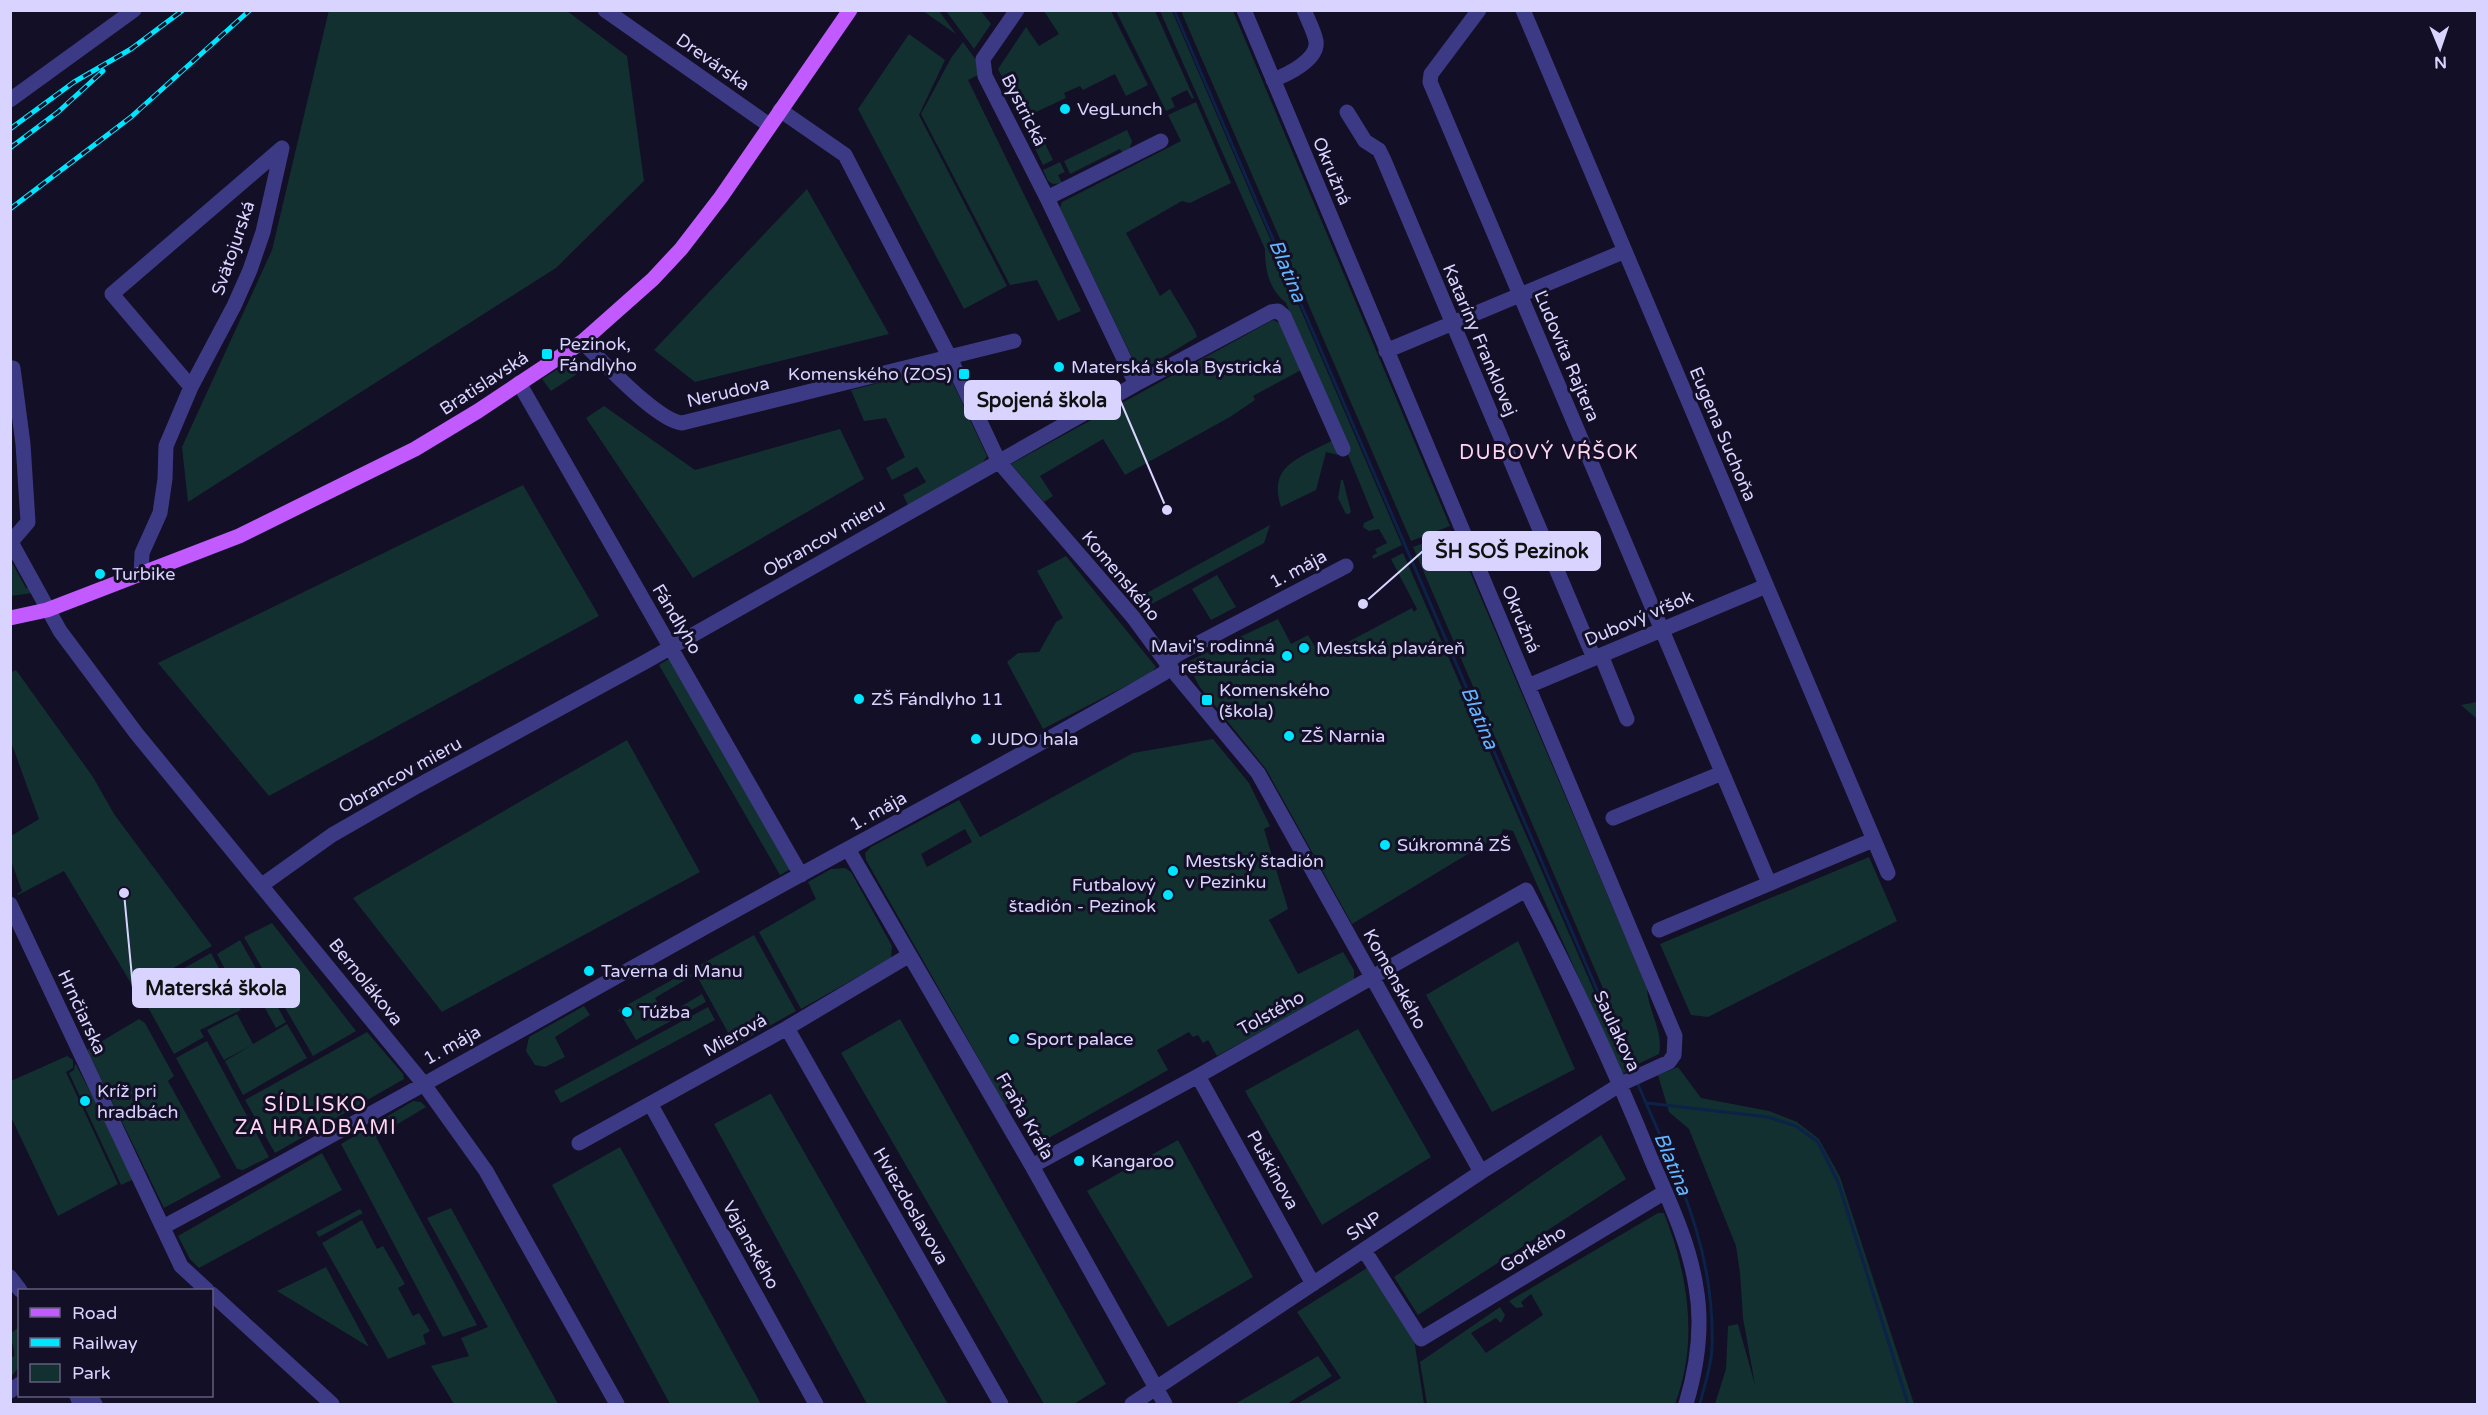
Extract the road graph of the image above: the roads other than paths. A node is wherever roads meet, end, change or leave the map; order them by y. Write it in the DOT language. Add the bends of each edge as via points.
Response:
graph roads {
  1 [pos="134,10"];
  2 [pos="605,10"];
  3 [pos="850,10"];
  4 [pos="1017,10"];
  5 [pos="1244,10"];
  6 [pos="1304,10"];
  7 [pos="1479,10"];
  8 [pos="1523,10"];
  9 [pos="1273,80"];
  10 [pos="10,100"];
  11 [pos="780,110"];
  12 [pos="1347,112"];
  13 [pos="769,125"];
  14 [pos="1161,141"];
  15 [pos="1047,198"];
  16 [pos="1625,251"];
  17 [pos="1520,295"];
  18 [pos="1451,323"];
  19 [pos="1014,341"];
  20 [pos="582,342"];
  21 [pos="1386,351"];
  22 [pos="950,358"];
  23 [pos="13,368"];
  24 [pos="519,383"];
  25 [pos="1136,384"];
  26 [pos="191,387"];
  27 [pos="1343,449"];
  28 [pos="999,462"];
  29 [pos="11,542"];
  30 [pos="1346,566"];
  31 [pos="141,575"];
  32 [pos="1766,586"];
  33 [pos="47,610"];
  34 [pos="10,618"];
  35 [pos="1662,630"];
  36 [pos="672,647"];
  37 [pos="1597,657"];
  38 [pos="1169,666"];
  39 [pos="1528,686"];
  40 [pos="1627,718"];
  41 [pos="1722,773"];
  42 [pos="1613,818"];
  43 [pos="1873,840"];
  44 [pos="848,849"];
  45 [pos="1888,873"];
  46 [pos="801,875"];
  47 [pos="1769,883"];
  48 [pos="262,885"];
  49 [pos="1526,890"];
  50 [pos="10,904"];
  51 [pos="1659,930"];
  52 [pos="908,956"];
  53 [pos="1373,978"];
  54 [pos="787,1028"];
  55 [pos="1198,1076"];
  56 [pos="423,1083"];
  57 [pos="1624,1083"];
  58 [pos="651,1105"];
  59 [pos="579,1143"];
  60 [pos="1032,1166"];
  61 [pos="1480,1172"];
  62 [pos="1665,1192"];
  63 [pos="163,1227"];
  64 [pos="1364,1250"];
  65 [pos="10,1277"];
  66 [pos="1313,1284"];
  67 [pos="19,1289"];
  68 [pos="206,1289"];
  69 [pos="213,1295"];
  70 [pos="1156,1389"];
  71 [pos="332,1404"];
  72 [pos="617,1404"];
  73 [pos="816,1404"];
  74 [pos="1001,1404"];
  75 [pos="1132,1404"];
  76 [pos="1165,1404"];
  77 [pos="1686,1404"];
  1 -- 10 [label="street"];
  2 -- 13 [label="street, Drevárska"];
  3 -- 11 [label="main road, Bratislavská"];
  4 -- 15 [label="street, Bystrická" via="983,59 983,68"];
  5 -- 9 [label="street, Okružná"];
  6 -- 9 [label="street" via="1316,48 1298,69"];
  7 -- 17 [label="street, Ľudovíta Rajtera" via="1431,74 1431,86"];
  8 -- 16 [label="street, Eugena Suchoňa"];
  9 -- 21 [label="street, Okružná"];
  11 -- 13 [label="main road, Bratislavská"];
  11 -- 22 [label="street, Komenského" via="845,155"];
  12 -- 18 [label="street, Kataríny Franklovej" via="1365,141 1379,150"];
  13 -- 20 [label="main road, Bratislavská" via="681,249"];
  14 -- 15 [label="street"];
  15 -- 25 [label="street, Bystrická"];
  16 -- 17 [label="street"];
  16 -- 32 [label="street, Eugena Suchoňa"];
  17 -- 18 [label="street"];
  17 -- 35 [label="street, Ľudovíta Rajtera"];
  18 -- 21 [label="street"];
  18 -- 37 [label="street, Kataríny Franklovej"];
  19 -- 22 [label="street, Nerudova"];
  20 -- 22 [label="street, Nerudova" via="656,411 682,423"];
  20 -- 24 [label="main road, Bratislavská"];
  21 -- 39 [label="street, Okružná"];
  22 -- 28 [label="street, Komenského"];
  23 -- 29 [label="street" via="28,522"];
  24 -- 31 [label="main road, Bratislavská" via="387,464 239,536"];
  24 -- 36 [label="street, Fándlyho"];
  25 -- 27 [label="street, Obrancov mieru" via="1278,311 1284,316"];
  25 -- 28 [label="street, Obrancov mieru"];
  26 -- 26 [label="street, Svätojurská" via="250,270 282,148 112,294"];
  26 -- 31 [label="street, Svätojurská" via="166,446 160,513 142,553"];
  28 -- 36 [label="street, Obrancov mieru"];
  28 -- 38 [label="street, Komenského" via="1133,617"];
  29 -- 33 [label="street, Bernolákova"];
  30 -- 38 [label="street, 1. mája" via="1179,653"];
  31 -- 33 [label="main road, Bratislavská"];
  32 -- 35 [label="street, Dubový vŕšok"];
  32 -- 43 [label="street, Eugena Suchoňa"];
  33 -- 34 [label="main road, Bratislavská"];
  33 -- 48 [label="street, Bernolákova" via="136,733"];
  35 -- 37 [label="street, Dubový vŕšok"];
  35 -- 41 [label="street, Ľudovíta Rajtera"];
  36 -- 46 [label="street, Fándlyho"];
  36 -- 48 [label="street, Obrancov mieru" via="392,800 332,835"];
  37 -- 39 [label="street, Dubový vŕšok"];
  37 -- 40 [label="street, Kataríny Franklovej"];
  38 -- 44 [label="street, 1. mája" via="1164,673 1105,707"];
  38 -- 53 [label="street, Komenského" via="1258,773"];
  39 -- 57 [label="street, Okružná" via="1675,1036 1674,1055 1669,1062"];
  41 -- 42 [label="street"];
  41 -- 47 [label="street, Ľudovíta Rajtera"];
  43 -- 45 [label="street, Eugena Suchoňa"];
  43 -- 47 [label="street"];
  44 -- 46 [label="street, 1. mája"];
  44 -- 52 [label="street, Fraňa Kráľa"];
  46 -- 56 [label="street, 1. mája"];
  47 -- 51 [label="street"];
  48 -- 56 [label="street, Bernolákova"];
  49 -- 53 [label="street, Tolstého"];
  49 -- 57 [label="street, Saulakova"];
  50 -- 63 [label="street, Hrnčiarska"];
  52 -- 54 [label="street, Mierová"];
  52 -- 60 [label="street, Fraňa Kráľa"];
  53 -- 55 [label="street, Tolstého"];
  53 -- 61 [label="street, Komenského"];
  54 -- 58 [label="street, Mierová"];
  54 -- 74 [label="street, Hviezdoslavova"];
  55 -- 60 [label="street, Tolstého"];
  55 -- 66 [label="street, Puškinova"];
  56 -- 63 [label="street, 1. mája" via="324,1142"];
  56 -- 72 [label="street, Bernolákova" via="486,1172"];
  57 -- 61 [label="street, SNP"];
  57 -- 62 [label="street, Saulakova"];
  58 -- 59 [label="street, Mierová"];
  58 -- 73 [label="street, Vajanského"];
  60 -- 70 [label="street, Fraňa Kráľa"];
  61 -- 64 [label="street, SNP"];
  62 -- 64 [label="street, Gorkého" via="1421,1339"];
  62 -- 77 [label="street, Saulakova" via="1697,1289 1697,1354"];
  63 -- 68 [label="street, Hrnčiarska" via="181,1266"];
  64 -- 66 [label="street, SNP"];
  65 -- 67 [label="street"];
  66 -- 70 [label="street, SNP"];
  69 -- 71 [label="street"];
  70 -- 75 [label="street, SNP"];
  70 -- 76 [label="street, Fraňa Kráľa"];
}
